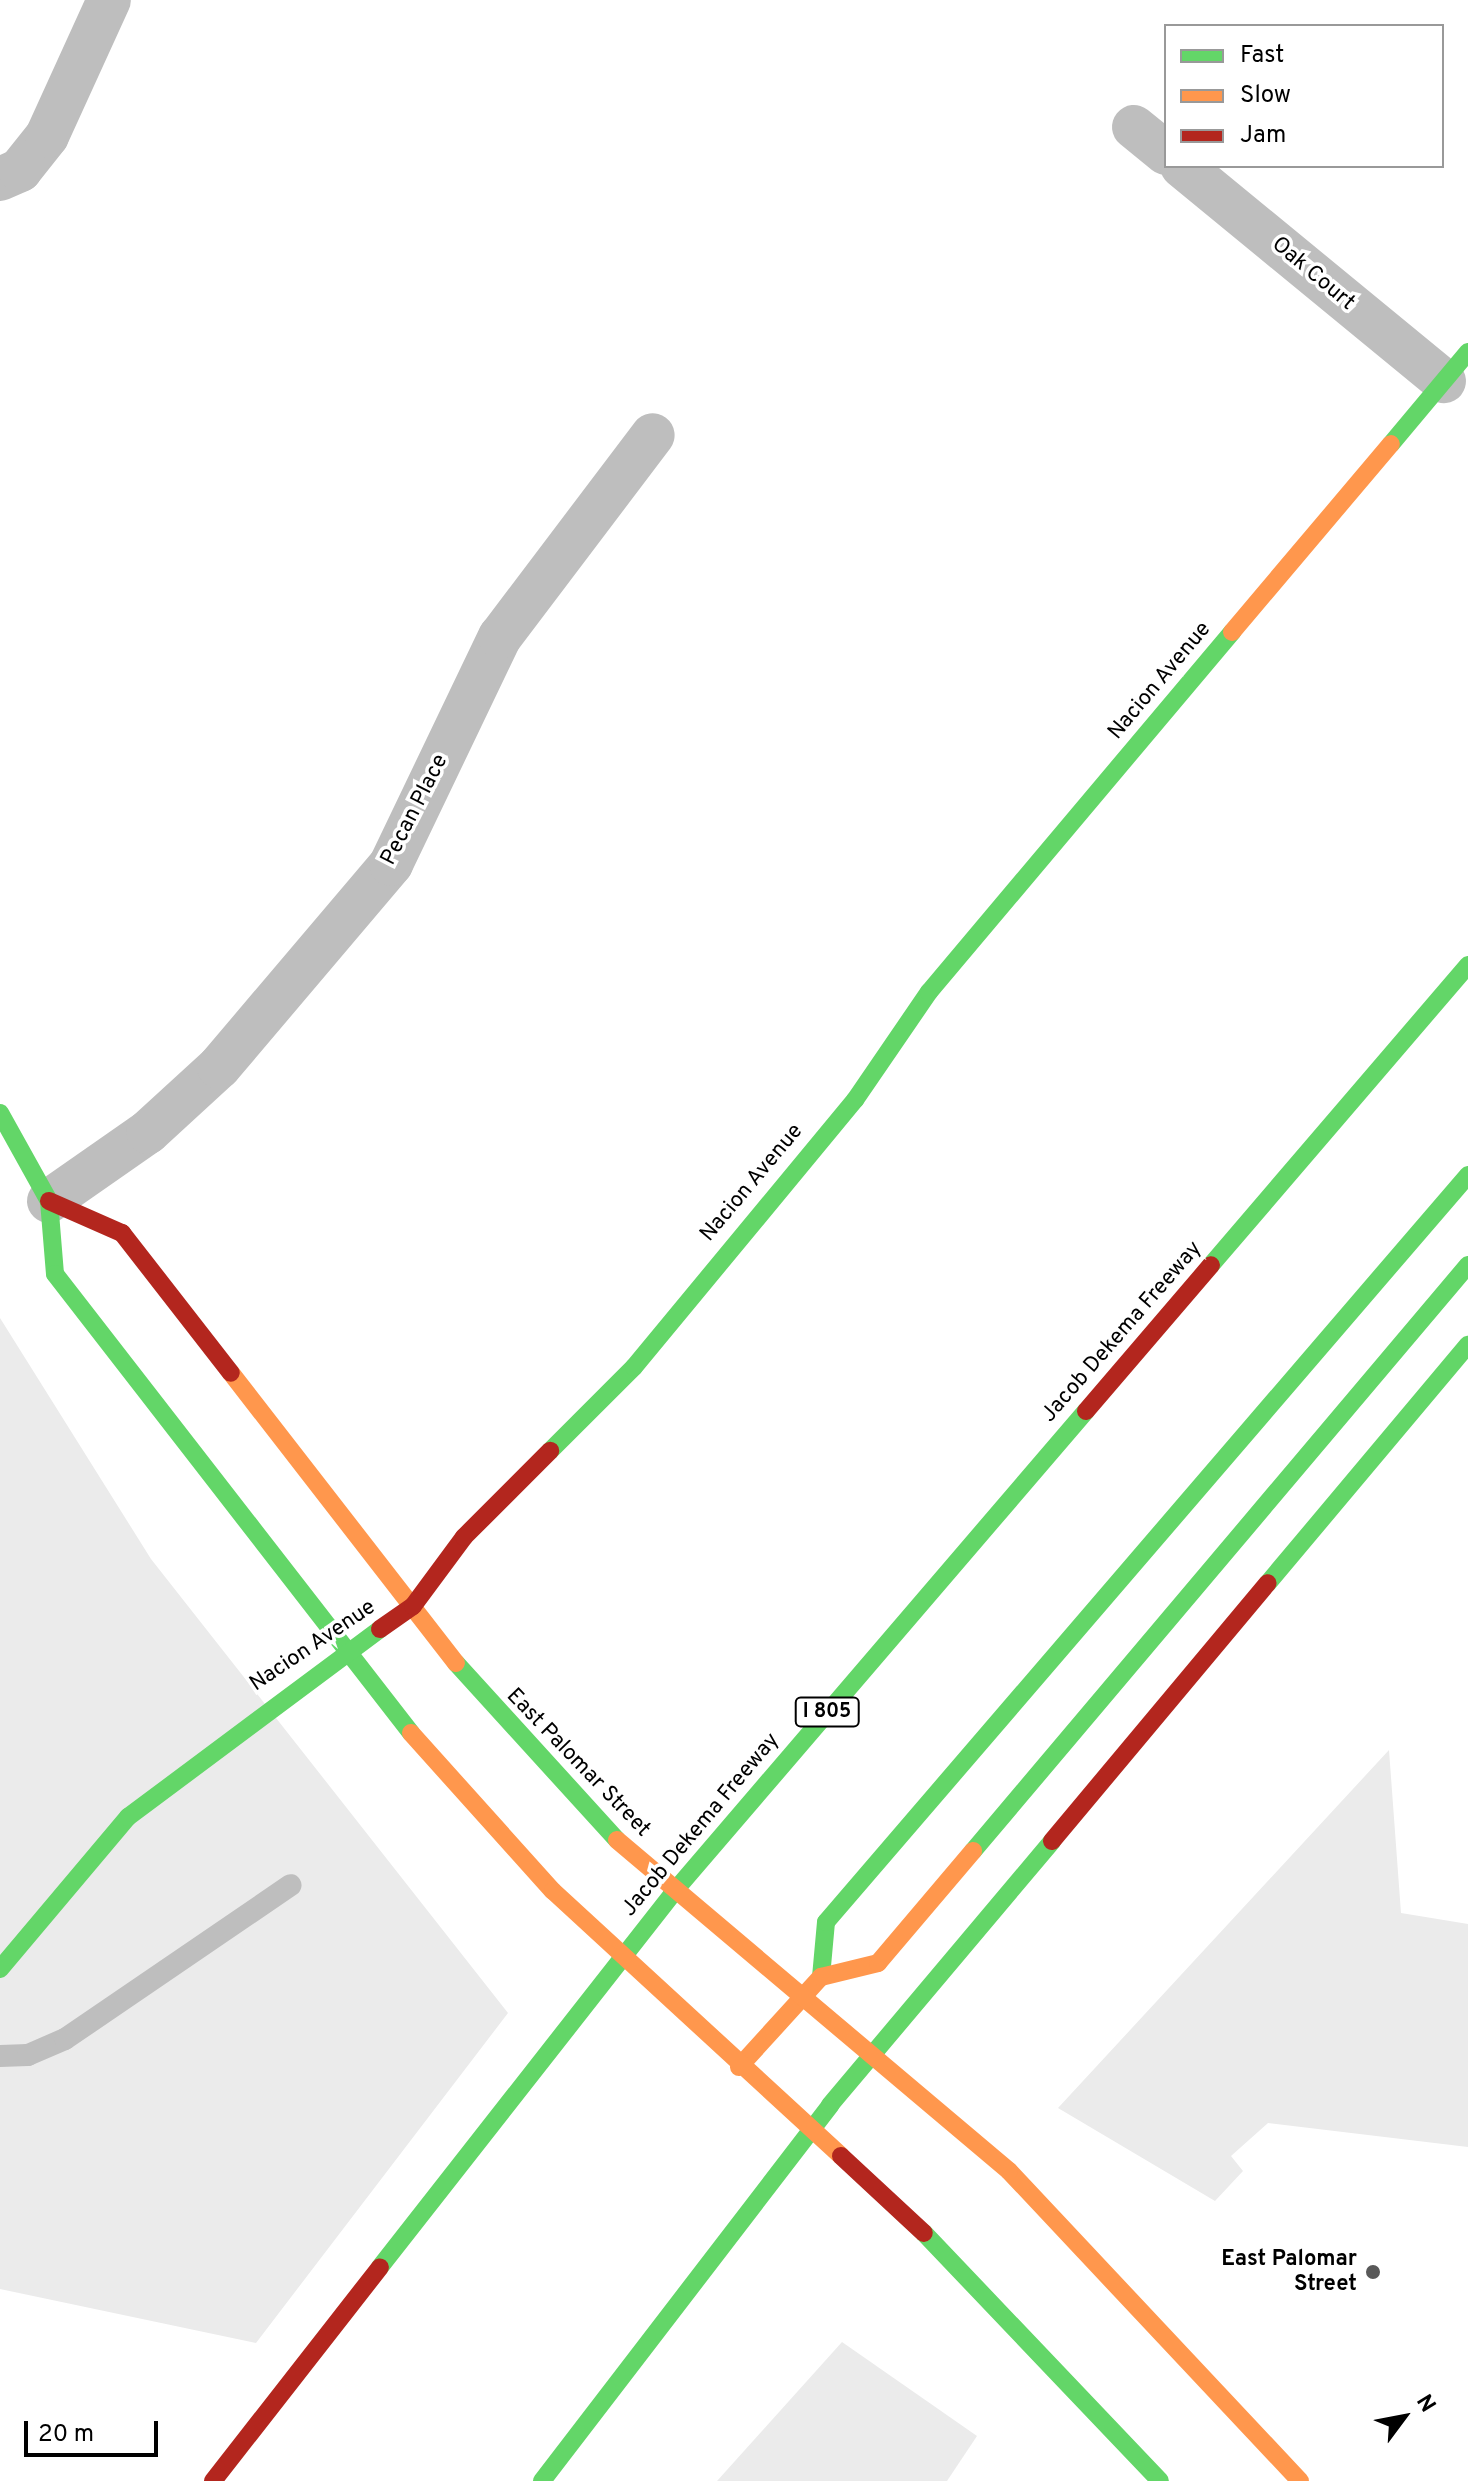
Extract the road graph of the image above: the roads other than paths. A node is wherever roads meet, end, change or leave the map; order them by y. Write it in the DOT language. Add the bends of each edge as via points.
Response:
graph roads {
  1 [pos="109,0"];
  2 [pos="1185,168"];
  3 [pos="0,179"];
  4 [pos="1456,367"];
  5 [pos="653,435"];
  6 [pos="1468,965"];
  7 [pos="0,1113"];
  8 [pos="1468,1175"];
  9 [pos="49,1201"];
  10 [pos="1468,1265"];
  11 [pos="1468,1345"];
  12 [pos="413,1606"];
  13 [pos="349,1652"];
  14 [pos="291,1885"];
  15 [pos="0,1969"];
  16 [pos="821,1977"];
  17 [pos="800,2000"];
  18 [pos="0,2056"];
  19 [pos="739,2067"];
  20 [pos="213,2481"];
  21 [pos="542,2481"];
  22 [pos="1160,2481"];
  23 [pos="1300,2481"];
  1 -- 3 [label="street" via="47,136 20,170"];
  2 -- 4 [label="street, Oak Court"];
  4 -- 12 [label="main road, Nacion Avenue" via="929,992 877,1071 634,1367 464,1537"];
  5 -- 9 [label="street, Pecan Place" via="500,637 391,864 219,1067 148,1132"];
  6 -- 20 [label="main road, Jacob Dekema Freeway / I 805" via="672,1894"];
  7 -- 9 [label="main road"];
  8 -- 16 [label="main road" via="826,1922"];
  9 -- 12 [label="main road, East Palomar Street" via="122,1233"];
  9 -- 13 [label="main road" via="55,1274"];
  10 -- 16 [label="main road" via="1267,1509 878,1963"];
  11 -- 21 [label="main road" via="830,2105"];
  12 -- 13 [label="main road, Nacion Avenue"];
  12 -- 17 [label="main road, East Palomar Street, bridge" via="495,1713 617,1840"];
  13 -- 15 [label="main road, Nacion Avenue" via="128,1817"];
  13 -- 19 [label="main road, bridge" via="399,1720 553,1891"];
  14 -- 18 [label="lane" via="65,2039 28,2055"];
  16 -- 17 [label="main road"];
  17 -- 19 [label="main road"];
  17 -- 23 [label="main road, East Palomar Street, bridge" via="1009,2171"];
  19 -- 22 [label="main road, bridge" via="924,2233"];
}
